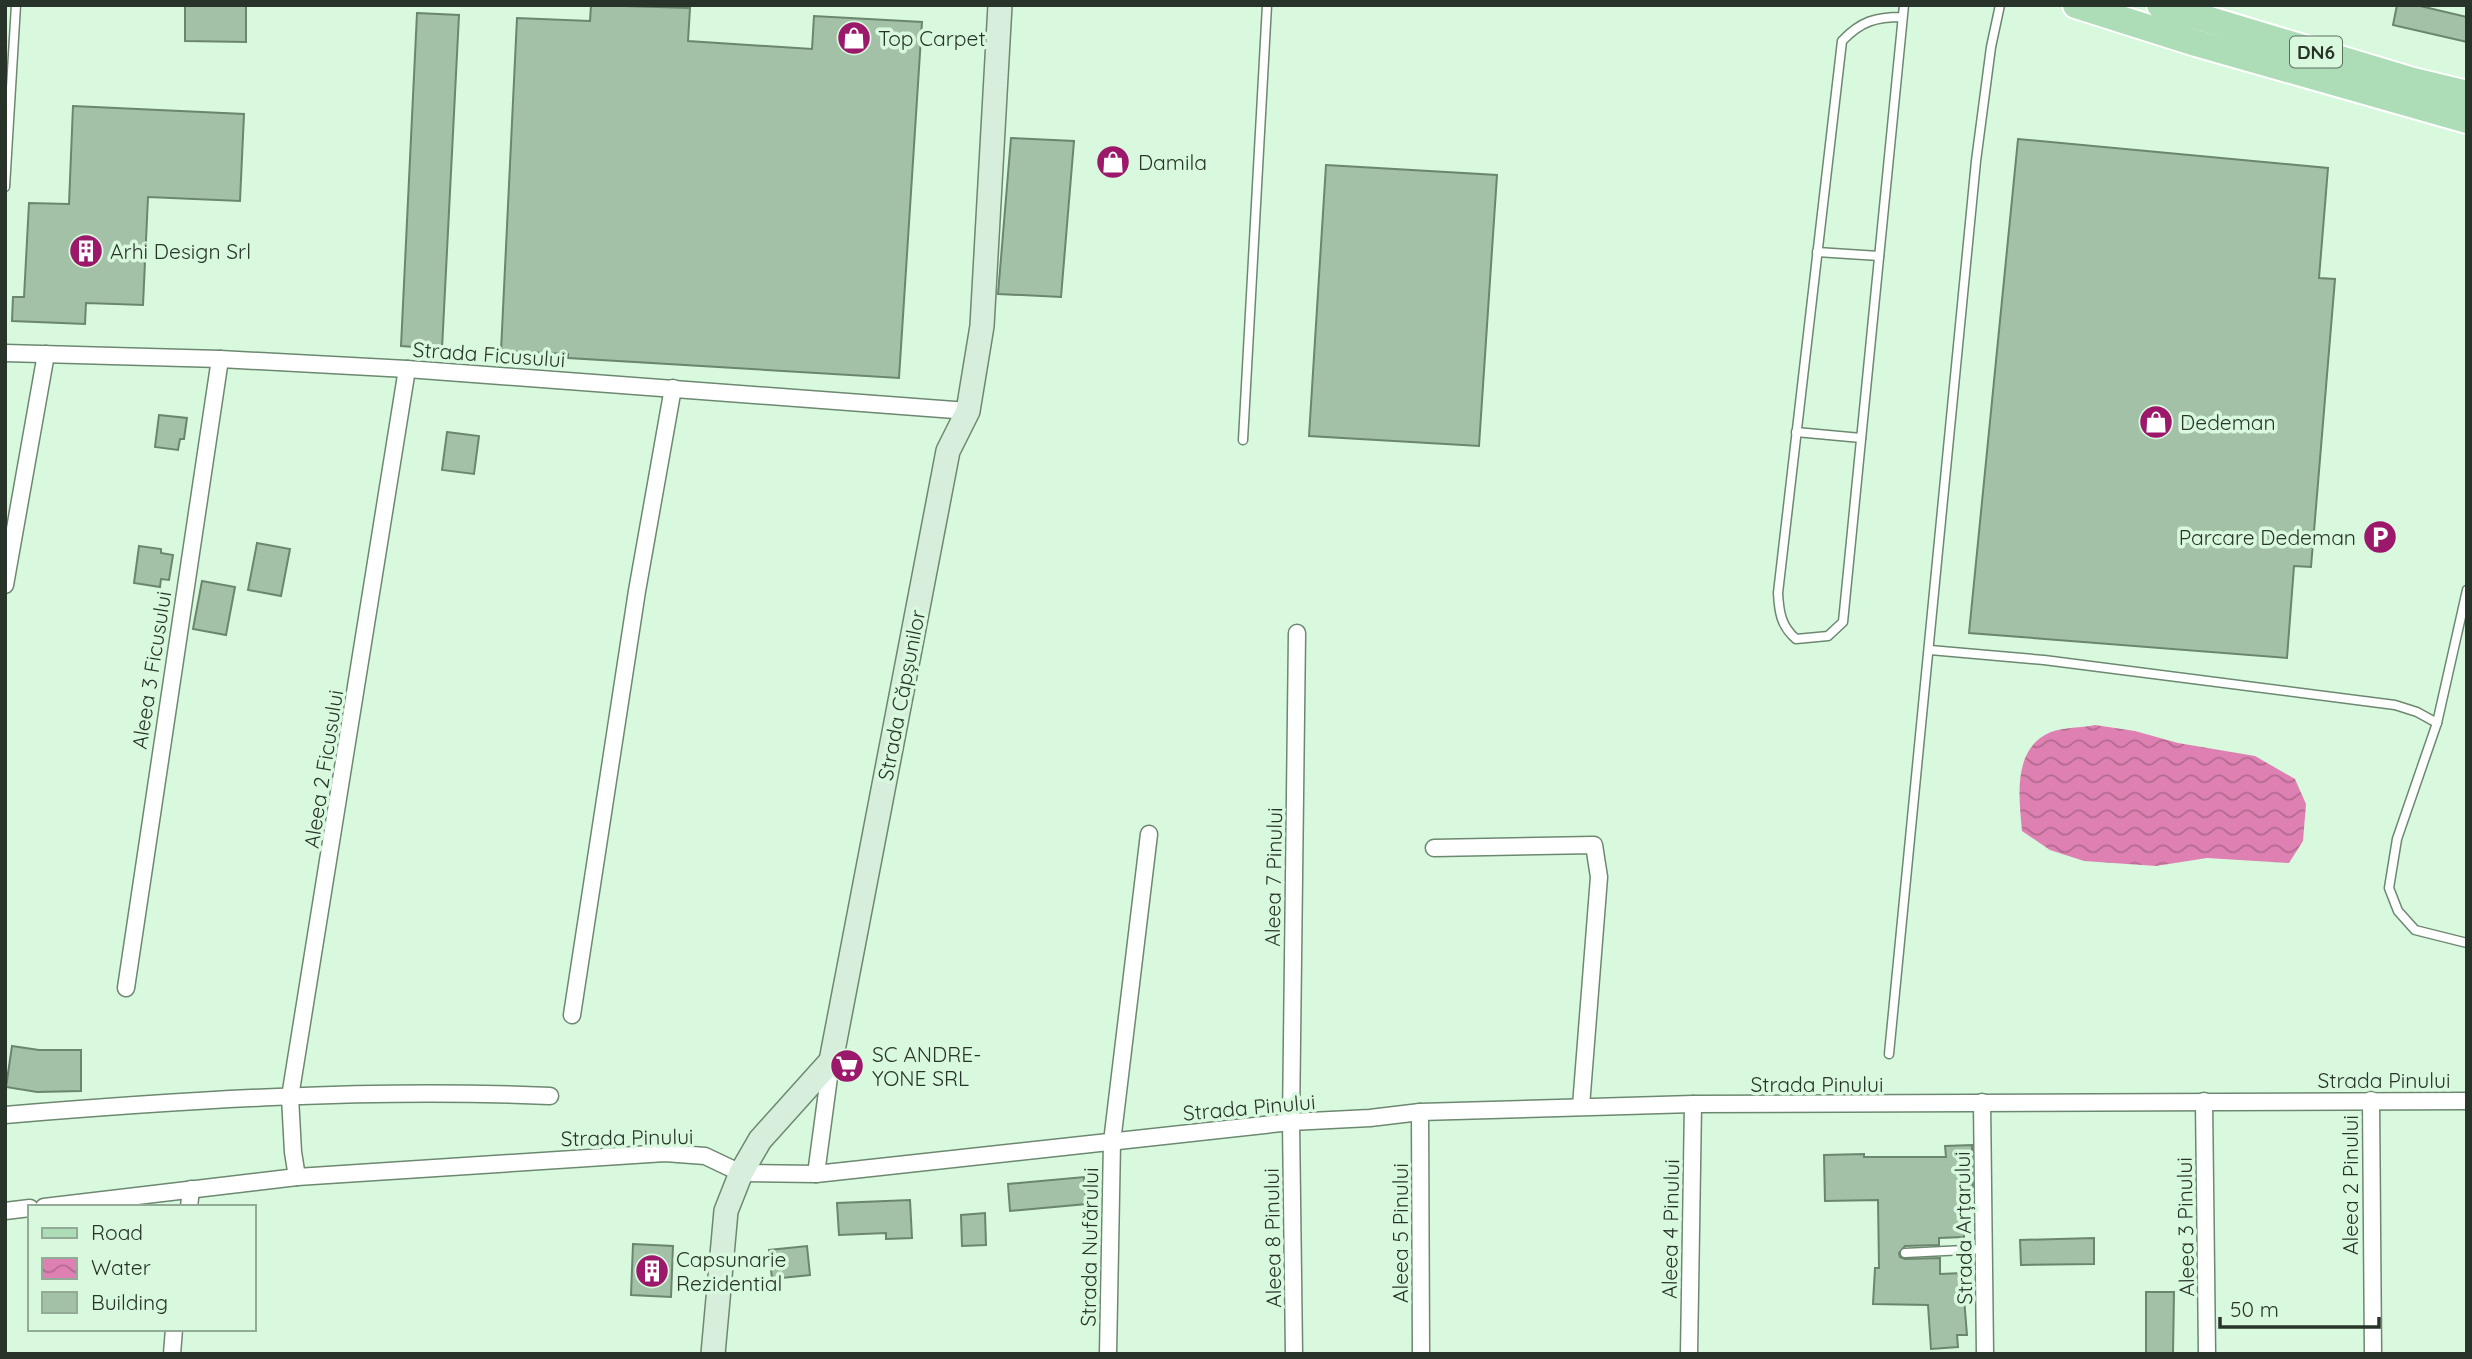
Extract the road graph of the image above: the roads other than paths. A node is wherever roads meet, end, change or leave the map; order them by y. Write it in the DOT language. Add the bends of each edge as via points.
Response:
graph roads {
  1 [pos="16,5"];
  2 [pos="1000,5"];
  3 [pos="1267,5"];
  4 [pos="1904,5"];
  5 [pos="2000,5"];
  6 [pos="2076,5"];
  7 [pos="2160,5"];
  8 [pos="1902,17"];
  9 [pos="2467,94"];
  10 [pos="2407,105"];
  11 [pos="2467,120"];
  12 [pos="2467,128"];
  13 [pos="5,187"];
  14 [pos="1817,252"];
  15 [pos="1879,256"];
  16 [pos="5,352"];
  17 [pos="46,354"];
  18 [pos="220,359"];
  19 [pos="407,369"];
  20 [pos="673,388"];
  21 [pos="968,411"];
  22 [pos="1796,432"];
  23 [pos="1861,438"];
  24 [pos="1243,440"];
  25 [pos="5,585"];
  26 [pos="2467,590"];
  27 [pos="1297,633"];
  28 [pos="1930,650"];
  29 [pos="2437,723"];
  30 [pos="1149,834"];
  31 [pos="1433,848"];
  32 [pos="2467,943"];
  33 [pos="126,988"];
  34 [pos="572,1015"];
  35 [pos="1889,1054"];
  36 [pos="831,1061"];
  37 [pos="550,1096"];
  38 [pos="290,1097"];
  39 [pos="2371,1100"];
  40 [pos="2204,1101"];
  41 [pos="2467,1101"];
  42 [pos="1982,1102"];
  43 [pos="1693,1104"];
  44 [pos="1581,1106"];
  45 [pos="1420,1112"];
  46 [pos="5,1115"];
  47 [pos="1291,1122"];
  48 [pos="1112,1142"];
  49 [pos="741,1173"];
  50 [pos="816,1174"];
  51 [pos="297,1177"];
  52 [pos="191,1189"];
  53 [pos="60,1205"];
  54 [pos="189,1205"];
  55 [pos="28,1208"];
  56 [pos="5,1211"];
  57 [pos="1984,1249"];
  58 [pos="1905,1253"];
  59 [pos="174,1331"];
  60 [pos="172,1354"];
  61 [pos="713,1354"];
  62 [pos="1108,1354"];
  63 [pos="1294,1354"];
  64 [pos="1421,1354"];
  65 [pos="1689,1354"];
  66 [pos="1985,1354"];
  67 [pos="2207,1354"];
  68 [pos="2373,1354"];
  1 -- 13 [label="lane"];
  2 -- 21 [label="street, Strada Căpșunilor" via="982,326"];
  3 -- 24 [label="lane"];
  4 -- 8 [label="lane"];
  5 -- 28 [label="lane" via="1976,161"];
  6 -- 10 [label="main road, DN6"];
  7 -- 9 [label="main road, DN6"];
  8 -- 14 [label="lane" via="1880,17 1842,41"];
  8 -- 15 [label="lane"];
  10 -- 11 [label="main road, DN6"];
  10 -- 12 [label="lane"];
  14 -- 15 [label="lane"];
  14 -- 22 [label="lane"];
  15 -- 23 [label="lane"];
  16 -- 17 [label="street, Strada Ficusului"];
  17 -- 18 [label="street, Strada Ficusului"];
  17 -- 25 [label="street"];
  18 -- 19 [label="street, Strada Ficusului"];
  18 -- 33 [label="street, Aleea 3 Ficusului"];
  19 -- 20 [label="street, Strada Ficusului"];
  19 -- 38 [label="street, Aleea 2 Ficusului"];
  20 -- 21 [label="street, Strada Ficusului"];
  20 -- 34 [label="street"];
  21 -- 36 [label="street, Strada Căpșunilor" via="948,452"];
  22 -- 23 [label="lane"];
  22 -- 23 [label="lane" via="1778,593 1785,630 1796,639 1828,636 1843,622"];
  26 -- 29 [label="lane"];
  27 -- 47 [label="street, Aleea 7 Pinului"];
  28 -- 29 [label="lane" via="2395,705"];
  28 -- 35 [label="lane"];
  29 -- 32 [label="lane" via="2397,839 2389,888 2398,911 2415,930"];
  30 -- 48 [label="street, Strada Nufărului"];
  31 -- 44 [label="street" via="1594,845 1599,877"];
  36 -- 49 [label="street" via="760,1140"];
  36 -- 50 [label="street"];
  37 -- 38 [label="street" via="458,1092"];
  38 -- 46 [label="street"];
  38 -- 51 [label="street, Aleea 2 Ficusului"];
  39 -- 40 [label="street, Strada Pinului"];
  39 -- 41 [label="street, Strada Pinului"];
  39 -- 68 [label="street, Aleea 2 Pinului"];
  40 -- 42 [label="street, Strada Pinului"];
  40 -- 67 [label="street, Aleea 3 Pinului"];
  42 -- 43 [label="street, Strada Pinului"];
  42 -- 57 [label="street, Strada Arțarului"];
  43 -- 44 [label="street, Strada Pinului"];
  43 -- 65 [label="street, Aleea 4 Pinului"];
  44 -- 45 [label="street, Strada Pinului"];
  45 -- 47 [label="street, Strada Pinului"];
  45 -- 64 [label="street, Aleea 5 Pinului"];
  47 -- 48 [label="street, Strada Pinului"];
  47 -- 63 [label="street, Aleea 8 Pinului"];
  48 -- 50 [label="street, Strada Pinului"];
  48 -- 62 [label="street, Strada Nufărului"];
  49 -- 50 [label="street, Strada Pinului"];
  49 -- 51 [label="street, Strada Pinului" via="705,1156 664,1153"];
  49 -- 61 [label="street" via="726,1211"];
  51 -- 52 [label="street, Strada Pinului"];
  52 -- 53 [label="street, Strada Pinului"];
  52 -- 54 [label="street"];
  55 -- 56 [label="street"];
  57 -- 58 [label="lane"];
  57 -- 66 [label="street, Strada Arțarului"];
  59 -- 60 [label="street"];
}
